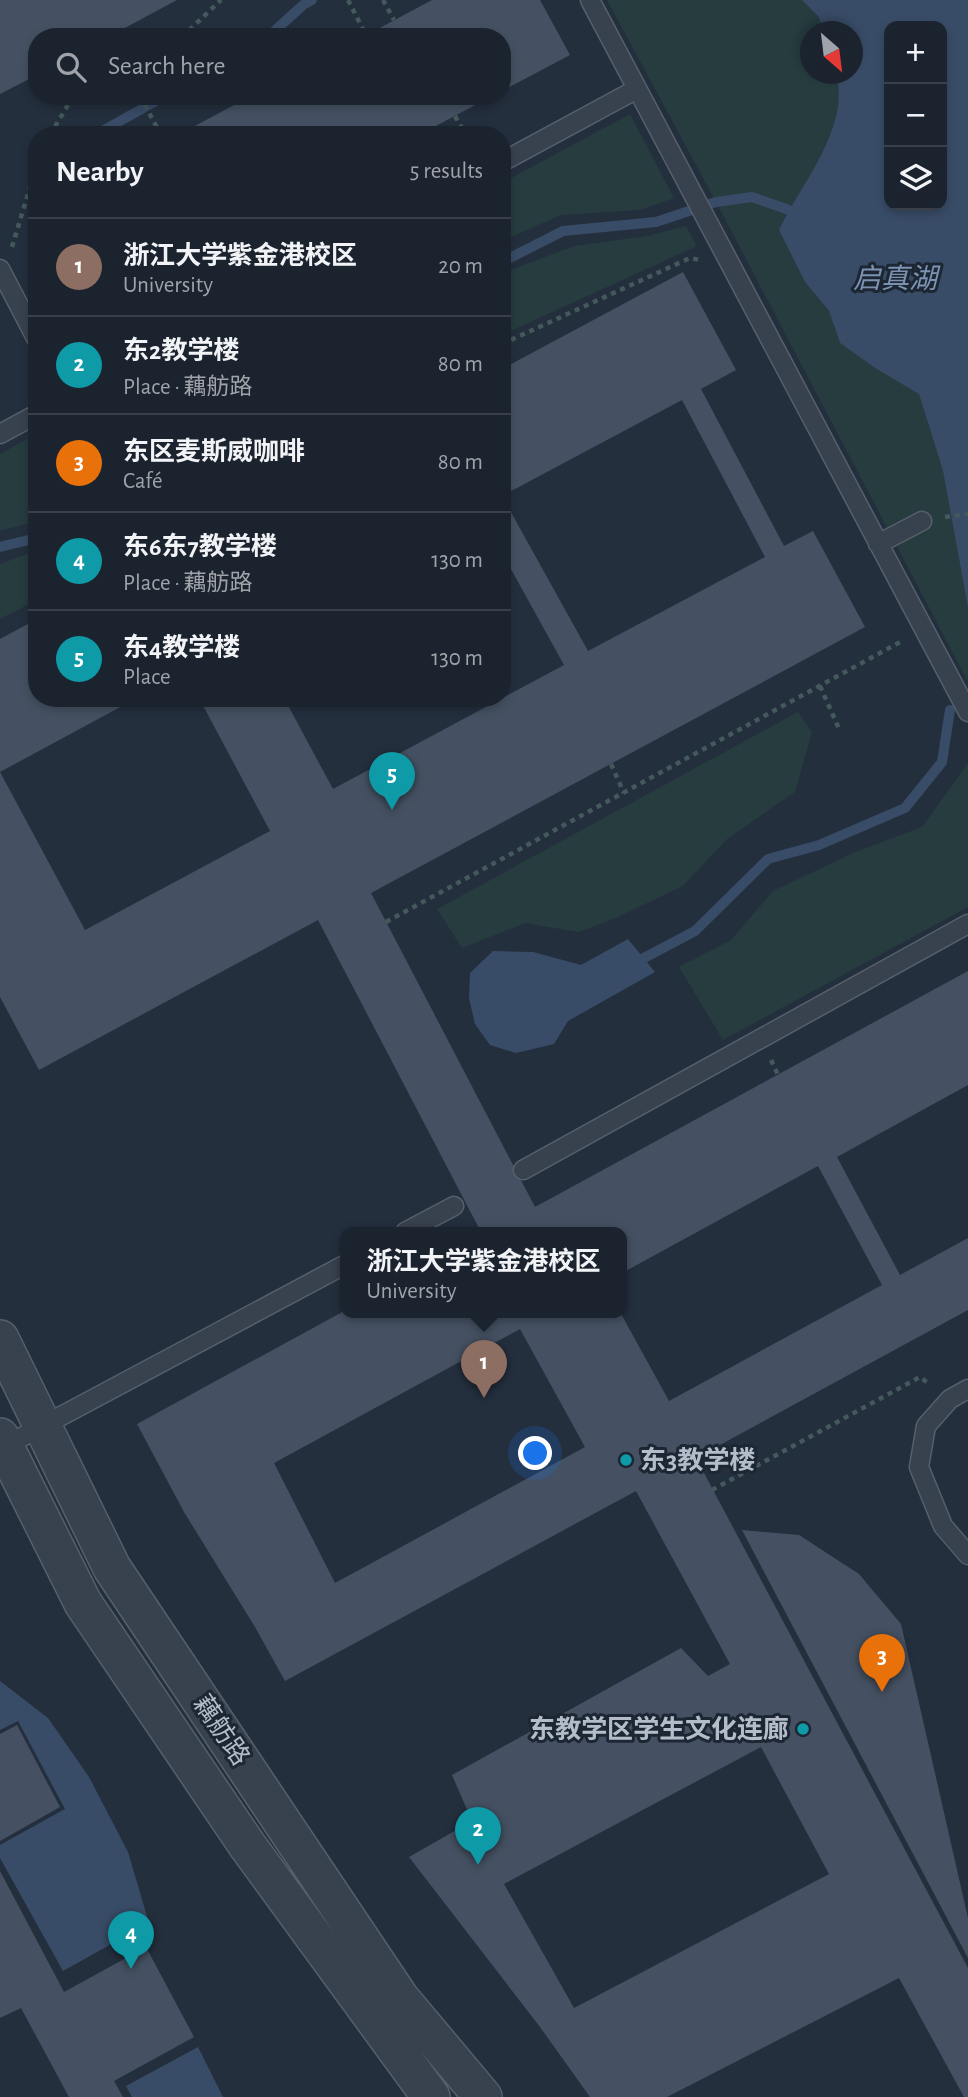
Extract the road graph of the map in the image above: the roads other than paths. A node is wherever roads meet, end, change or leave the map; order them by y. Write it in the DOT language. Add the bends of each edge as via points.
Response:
graph roads {
  1 [pos="590,0"];
  2 [pos="637,89"];
  3 [pos="511,157"];
  4 [pos="0,269"];
  5 [pos="28,323"];
  6 [pos="28,419"];
  7 [pos="0,434"];
  8 [pos="922,521"];
  9 [pos="878,544"];
  10 [pos="968,712"];
  11 [pos="968,925"];
  12 [pos="523,1170"];
  13 [pos="454,1206"];
  14 [pos="414,1227"];
  15 [pos="340,1267"];
  16 [pos="0,1339"];
  17 [pos="968,1389"];
  18 [pos="43,1426"];
  19 [pos="2,1442"];
  20 [pos="968,1555"];
  21 [pos="430,2097"];
  22 [pos="483,2097"];
  1 -- 2 [label="lane"];
  2 -- 3 [label="lane"];
  2 -- 9 [label="lane"];
  4 -- 5 [label="lane"];
  6 -- 7 [label="lane"];
  8 -- 9 [label="lane"];
  9 -- 10 [label="lane"];
  11 -- 12 [label="lane"];
  13 -- 14 [label="lane"];
  15 -- 18 [label="lane"];
  16 -- 18 [label="street, 藕舫路"];
  17 -- 20 [label="lane" via="950,1399 926,1426 919,1467 943,1526"];
  18 -- 19 [label="lane"];
  18 -- 22 [label="street, 藕舫路" via="112,1567 400,1998"];
  19 -- 21 [label="street, 藕舫路" via="83,1603 247,1845"];
}
